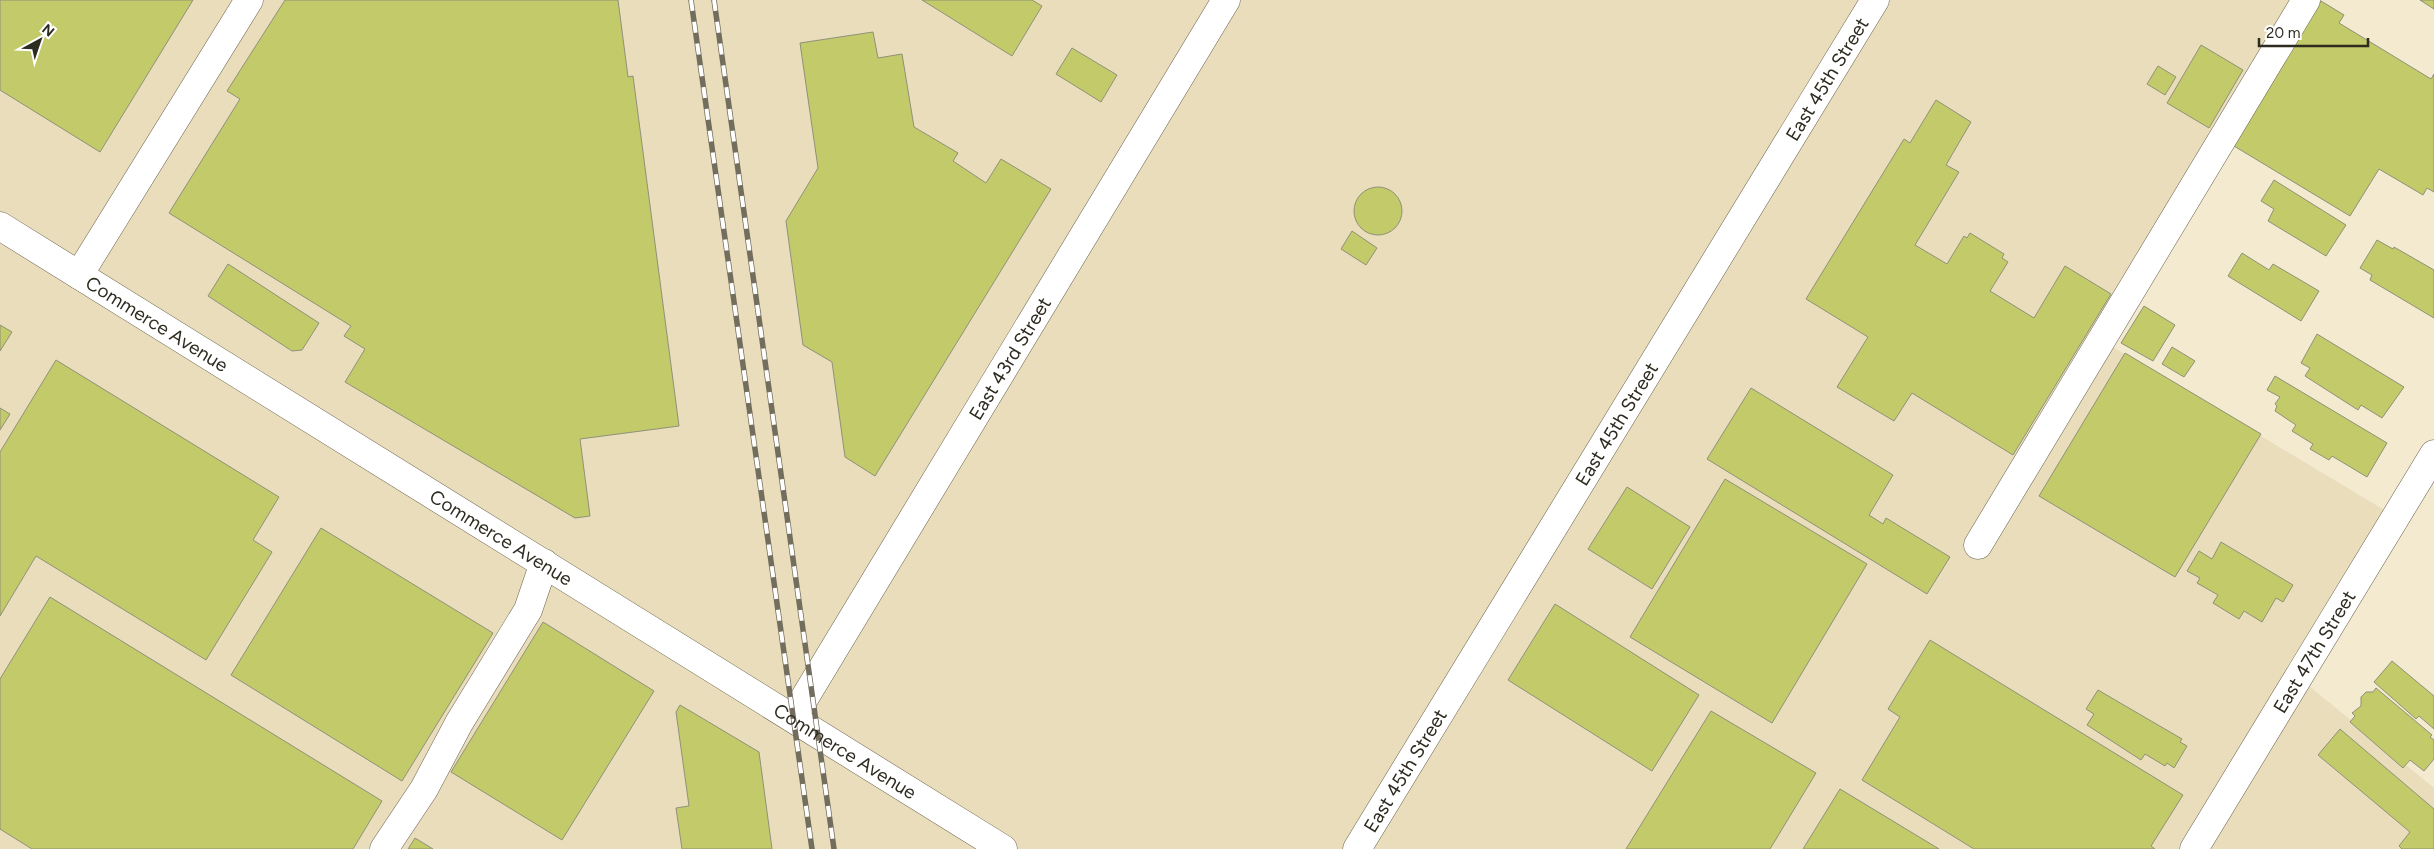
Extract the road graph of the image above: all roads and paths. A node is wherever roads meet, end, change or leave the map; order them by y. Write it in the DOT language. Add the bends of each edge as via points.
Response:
graph roads {
  1 [pos="249,0"];
  2 [pos="1226,0"];
  3 [pos="1876,0"];
  4 [pos="2306,0"];
  5 [pos="0,226"];
  6 [pos="79,275"];
  7 [pos="2434,454"];
  8 [pos="1978,545"];
  9 [pos="544,563"];
  10 [pos="793,717"];
  11 [pos="384,849"];
  12 [pos="1003,849"];
  13 [pos="1357,849"];
  14 [pos="2194,849"];
  1 -- 6 [label="street"];
  2 -- 10 [label="street, East 43rd Street"];
  3 -- 13 [label="street, East 45th Street"];
  4 -- 8 [label="street"];
  5 -- 6 [label="street, Commerce Avenue"];
  6 -- 9 [label="street, Commerce Avenue"];
  7 -- 14 [label="street, East 47th Street"];
  9 -- 10 [label="street, Commerce Avenue"];
  9 -- 11 [label="street" via="528,610 459,723 424,789"];
  10 -- 12 [label="street, Commerce Avenue"];
}
